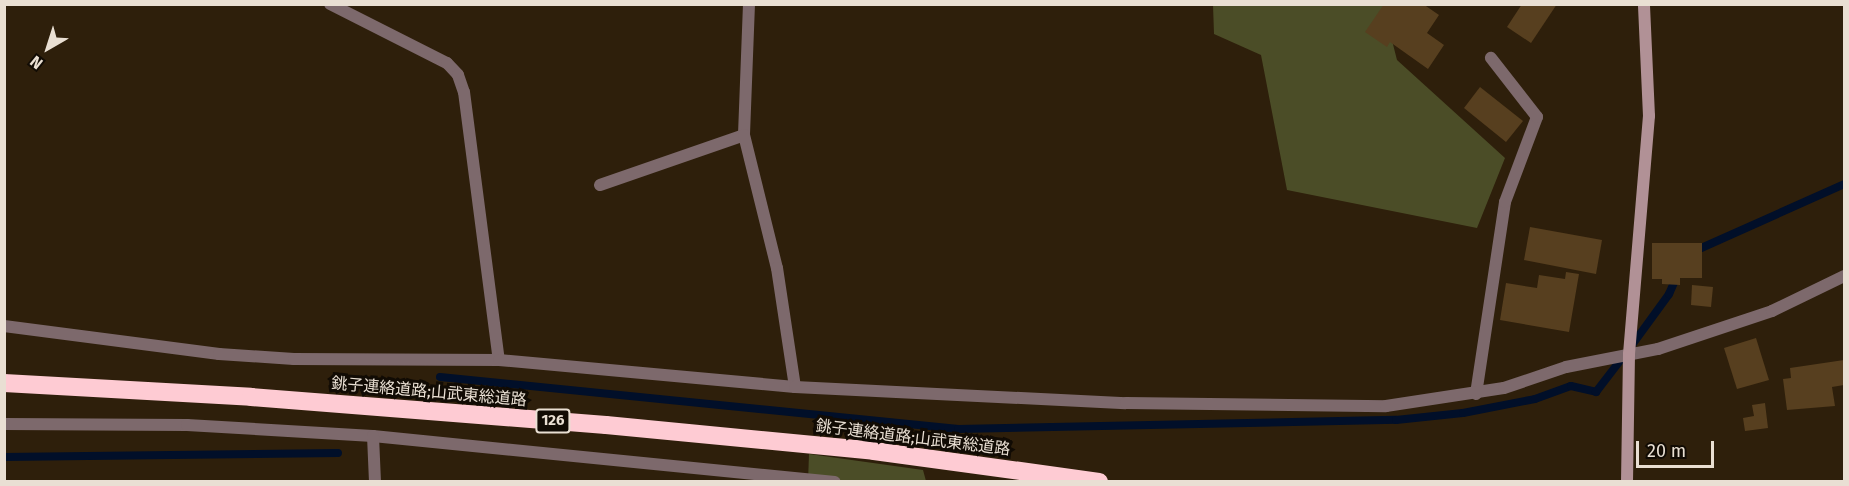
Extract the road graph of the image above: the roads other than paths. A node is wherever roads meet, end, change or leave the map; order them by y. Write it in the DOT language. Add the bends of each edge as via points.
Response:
graph roads {
  1 [pos="330,4"];
  2 [pos="749,4"];
  3 [pos="1644,4"];
  4 [pos="1491,58"];
  5 [pos="744,135"];
  6 [pos="600,184"];
  7 [pos="1845,276"];
  8 [pos="4,326"];
  9 [pos="1629,354"];
  10 [pos="499,360"];
  11 [pos="4,384"];
  12 [pos="795,387"];
  13 [pos="1476,394"];
  14 [pos="4,424"];
  15 [pos="373,436"];
  16 [pos="801,479"];
  17 [pos="375,482"];
  18 [pos="835,482"];
  19 [pos="1099,482"];
  20 [pos="1627,482"];
  1 -- 10 [label="street" via="447,63 458,75 464,92"];
  2 -- 5 [label="street"];
  3 -- 9 [label="street" via="1649,116"];
  4 -- 13 [label="street" via="1537,117 1505,202"];
  5 -- 6 [label="street"];
  5 -- 12 [label="street" via="777,268"];
  7 -- 9 [label="street" via="1772,311 1658,349"];
  8 -- 10 [label="street" via="219,354 294,359"];
  9 -- 13 [label="street" via="1566,367"];
  9 -- 20 [label="street"];
  10 -- 12 [label="street"];
  11 -- 19 [label="highway, 銚子連絡道路;山武東総道路 / 126" via="250,397 606,425 874,450"];
  12 -- 13 [label="street" via="1253,407 1386,406"];
  14 -- 15 [label="street" via="187,425"];
  15 -- 16 [label="street"];
  15 -- 17 [label="street"];
  16 -- 18 [label="street"];
}
